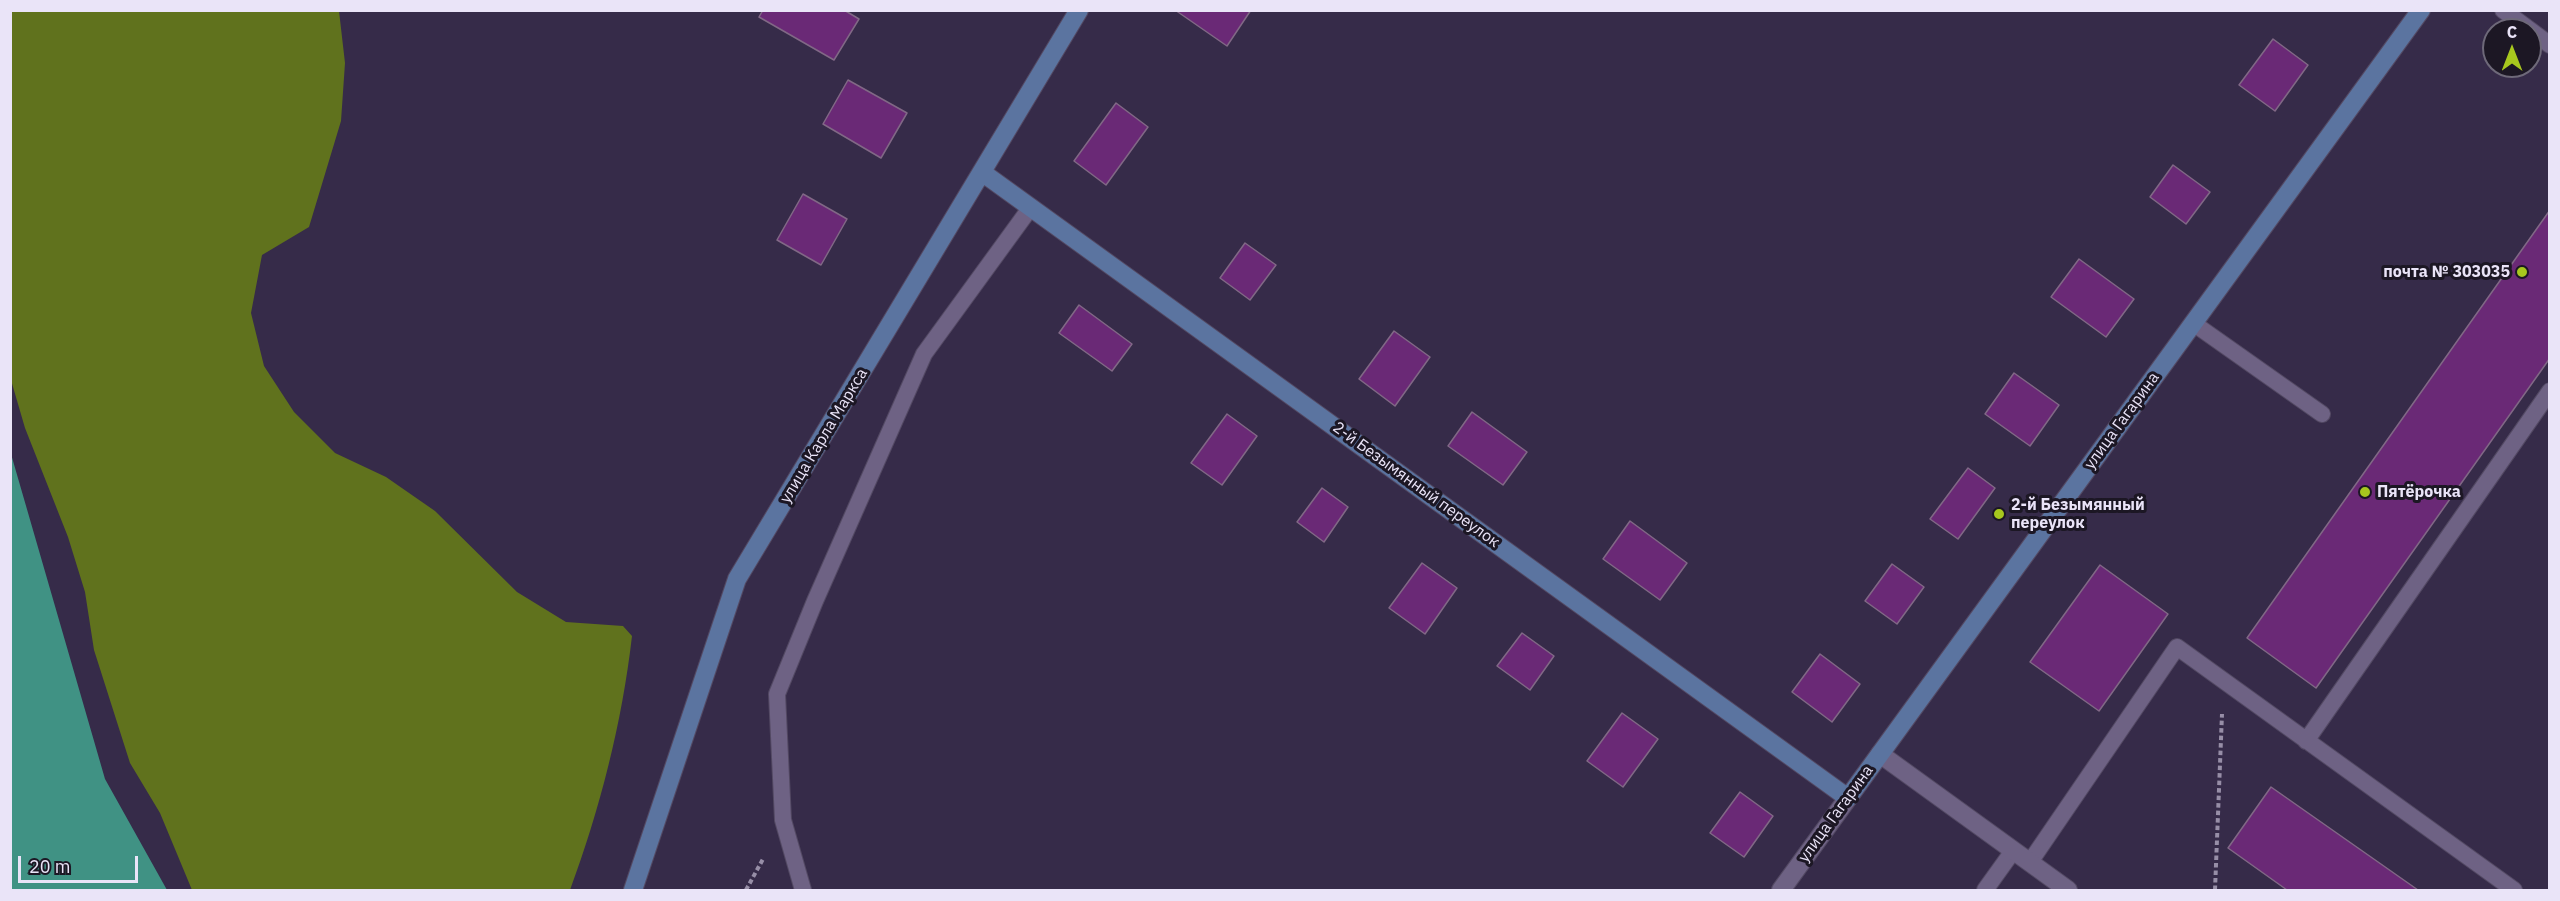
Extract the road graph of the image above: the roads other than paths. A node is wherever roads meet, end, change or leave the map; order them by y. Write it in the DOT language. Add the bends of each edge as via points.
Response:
graph roads {
  1 [pos="1079,10"];
  2 [pos="2421,10"];
  3 [pos="983,172"];
  4 [pos="1031,207"];
  5 [pos="2193,323"];
  6 [pos="2550,392"];
  7 [pos="2322,414"];
  8 [pos="2306,741"];
  9 [pos="1880,754"];
  10 [pos="1848,798"];
  11 [pos="2013,851"];
  12 [pos="2030,862"];
  13 [pos="633,891"];
  14 [pos="803,891"];
  15 [pos="1780,891"];
  16 [pos="1985,891"];
  17 [pos="2068,891"];
  18 [pos="2514,891"];
  1 -- 3 [label="main road, улица Карла Маркса"];
  2 -- 5 [label="main road, улица Гагарина"];
  3 -- 4 [label="main road, 2-й Безымянный переулок"];
  3 -- 13 [label="main road, улица Карла Маркса" via="737,579"];
  4 -- 10 [label="main road, 2-й Безымянный переулок"];
  4 -- 14 [label="lane" via="924,354 777,694 783,820"];
  5 -- 7 [label="lane"];
  5 -- 9 [label="main road, улица Гагарина"];
  6 -- 8 [label="lane"];
  8 -- 12 [label="lane" via="2176,647"];
  8 -- 18 [label="lane"];
  9 -- 10 [label="main road, улица Гагарина"];
  9 -- 11 [label="street"];
  10 -- 15 [label="street, улица Гагарина"];
  11 -- 12 [label="street"];
  11 -- 16 [label="lane"];
  12 -- 17 [label="street"];
}
